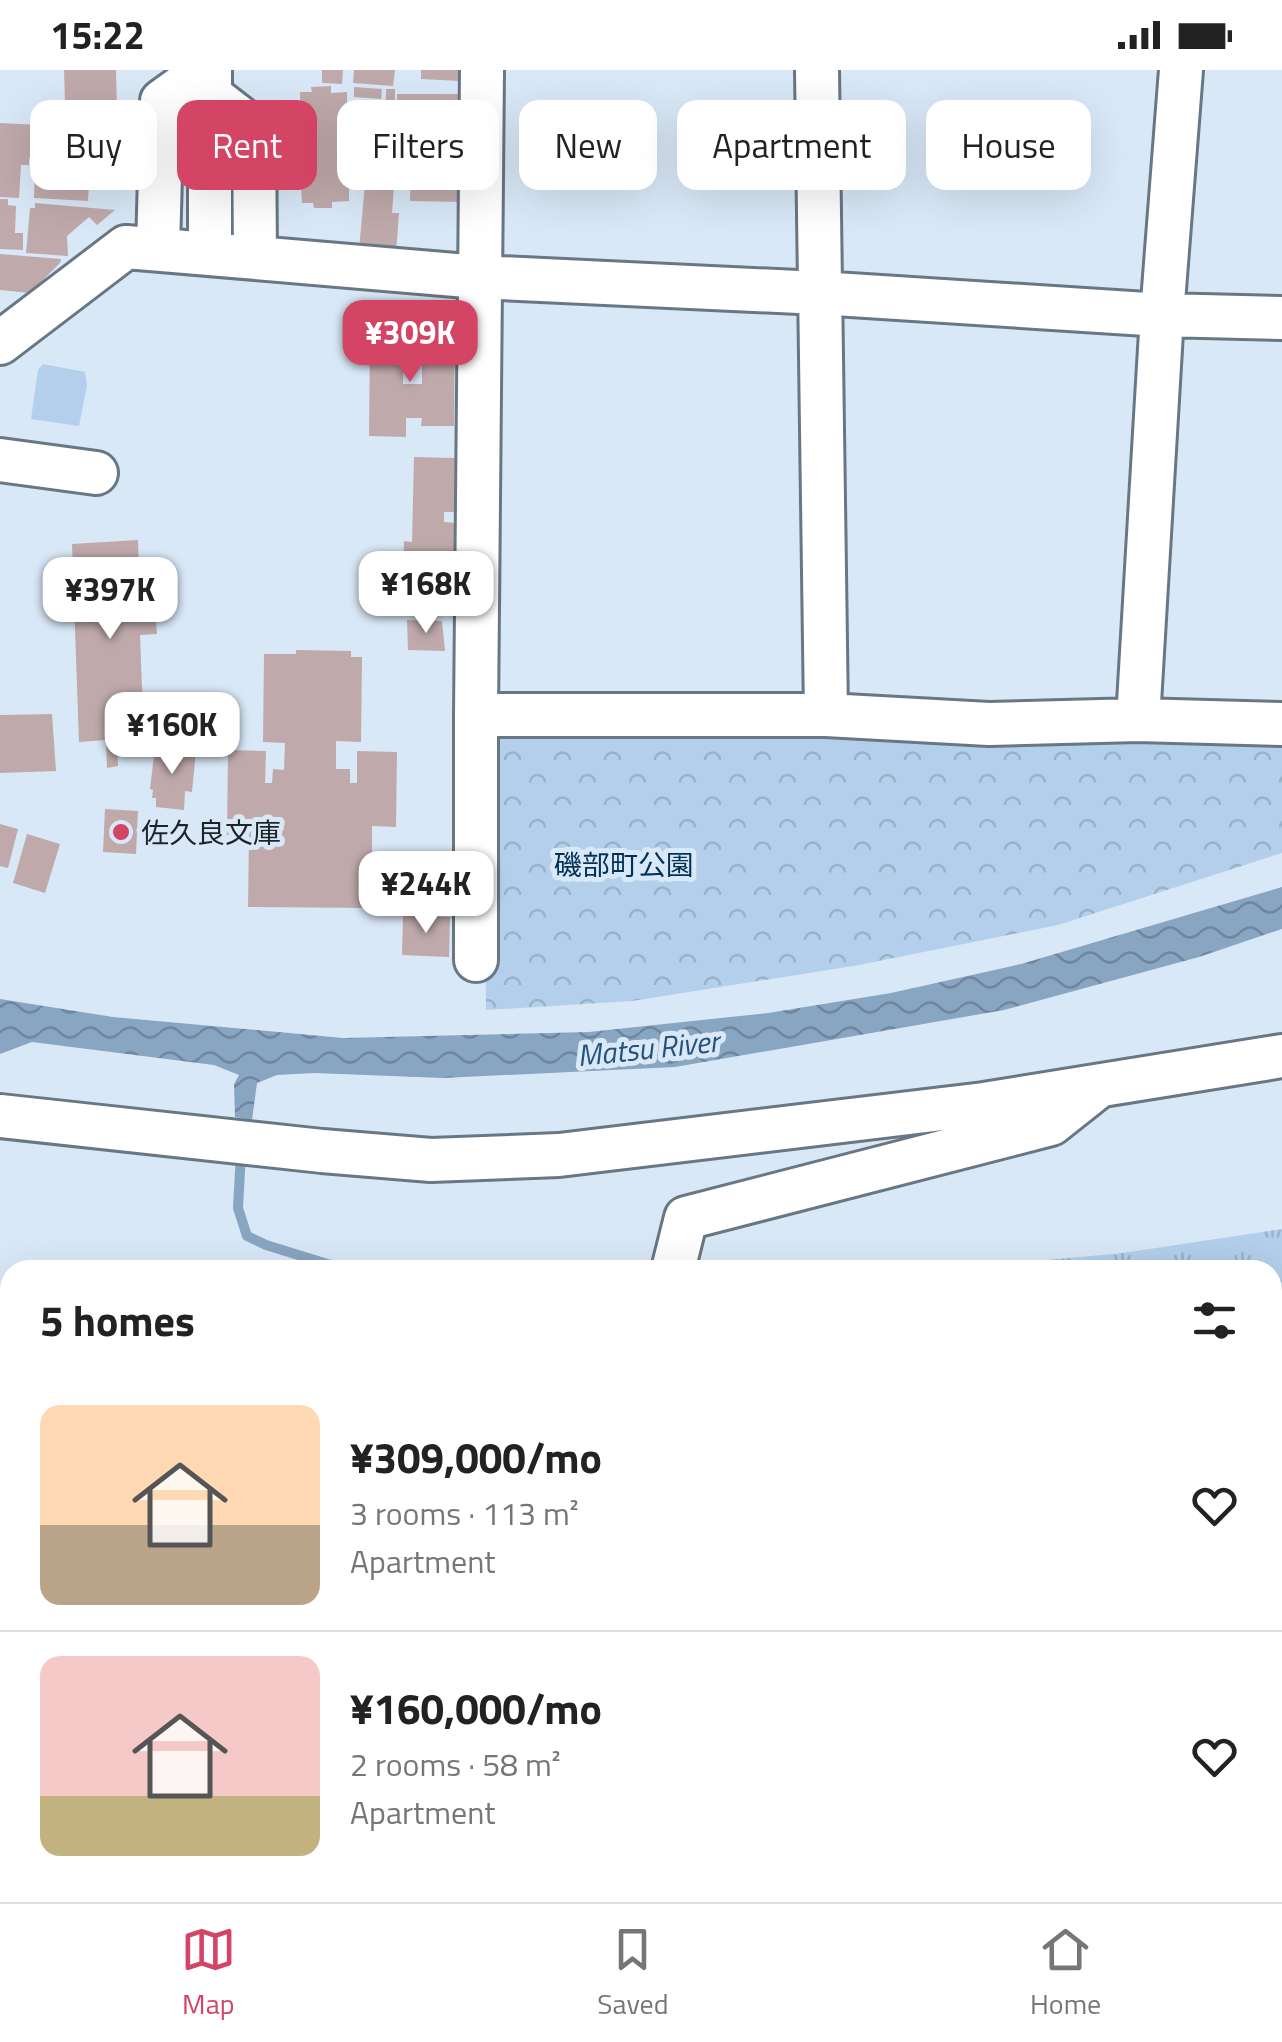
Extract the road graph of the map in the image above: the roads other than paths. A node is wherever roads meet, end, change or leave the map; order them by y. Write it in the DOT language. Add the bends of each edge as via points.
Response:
graph roads {
  1 [pos="482,70"];
  2 [pos="817,70"];
  3 [pos="1182,70"];
  4 [pos="209,78"];
  5 [pos="158,249"];
  6 [pos="210,253"];
  7 [pos="255,256"];
  8 [pos="479,277"];
  9 [pos="819,292"];
  10 [pos="1162,315"];
  11 [pos="1282,318"];
  12 [pos="0,343"];
  13 [pos="0,460"];
  14 [pos="96,473"];
  15 [pos="476,715"];
  16 [pos="826,715"];
  17 [pos="1138,720"];
  18 [pos="1282,724"];
  19 [pos="476,960"];
  20 [pos="1282,1056"];
  21 [pos="1103,1083"];
  22 [pos="0,1116"];
  23 [pos="674,1260"];
  1 -- 8 [label="street"];
  2 -- 9 [label="street"];
  3 -- 10 [label="street"];
  4 -- 5 [label="street" via="162,101"];
  4 -- 6 [label="street"];
  4 -- 7 [label="street" via="254,129"];
  5 -- 6 [label="street"];
  5 -- 12 [label="street" via="126,246"];
  6 -- 7 [label="street"];
  7 -- 8 [label="street"];
  8 -- 9 [label="street"];
  8 -- 15 [label="street"];
  9 -- 10 [label="street"];
  9 -- 16 [label="street"];
  10 -- 11 [label="street"];
  10 -- 17 [label="street"];
  13 -- 14 [label="street"];
  15 -- 16 [label="street"];
  15 -- 19 [label="street"];
  16 -- 17 [label="street" via="989,724"];
  17 -- 18 [label="street"];
  20 -- 21 [label="street"];
  21 -- 22 [label="street" via="708,1138 432,1160"];
  21 -- 23 [label="street" via="1051,1124 686,1218"];
}
